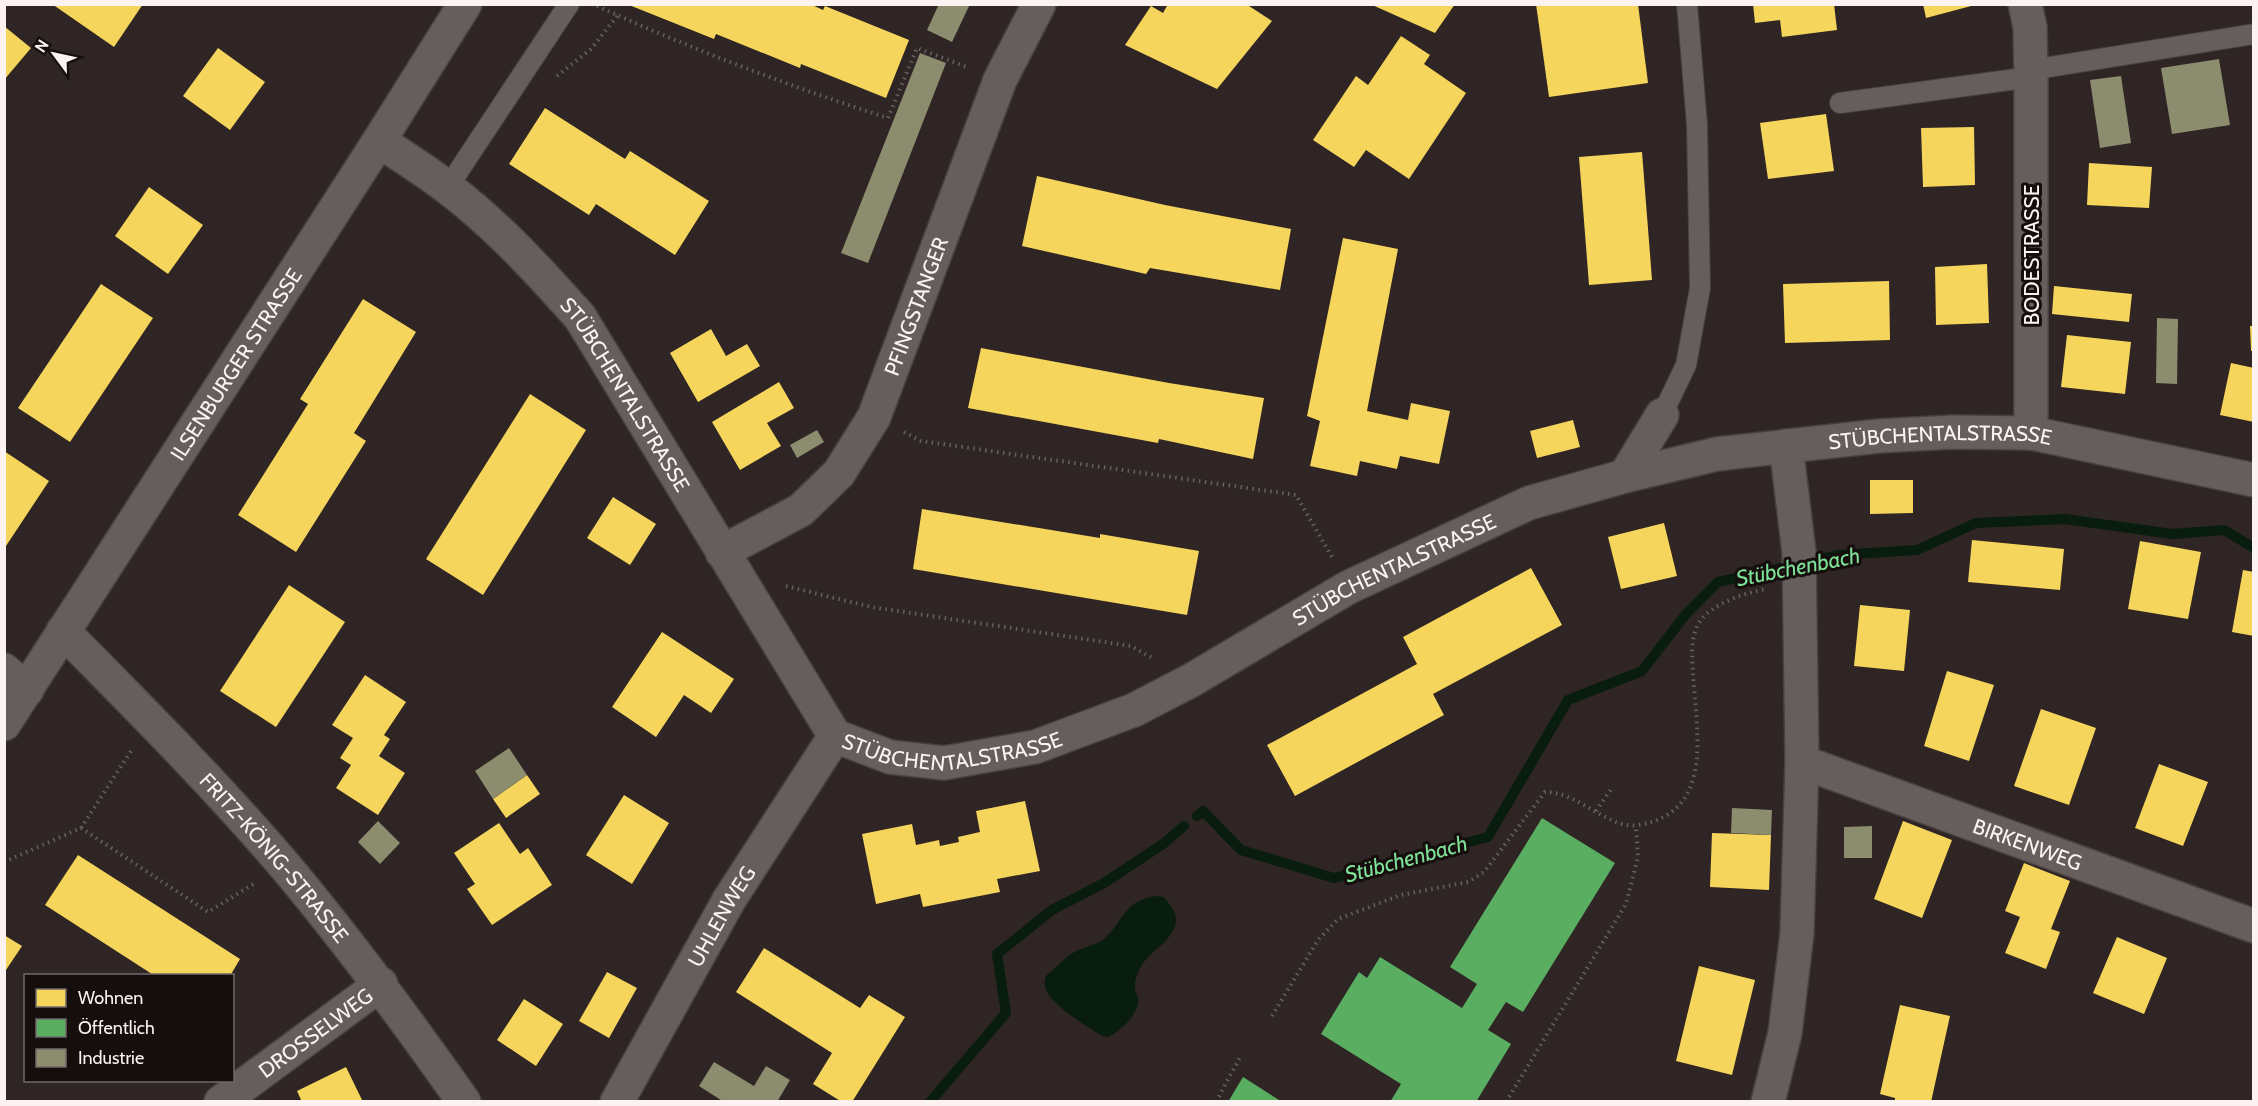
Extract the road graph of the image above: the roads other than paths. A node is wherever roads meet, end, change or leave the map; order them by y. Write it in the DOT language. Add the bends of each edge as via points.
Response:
graph roads {
  1 [pos="465,4"];
  2 [pos="568,4"];
  3 [pos="1039,4"];
  4 [pos="1687,4"];
  5 [pos="2025,4"];
  6 [pos="2253,34"];
  7 [pos="2031,74"];
  8 [pos="1840,104"];
  9 [pos="379,141"];
  10 [pos="448,187"];
  11 [pos="1662,415"];
  12 [pos="2031,434"];
  13 [pos="1786,446"];
  14 [pos="1625,476"];
  15 [pos="2253,480"];
  16 [pos="728,562"];
  17 [pos="63,631"];
  18 [pos="16,680"];
  19 [pos="4,724"];
  20 [pos="835,736"];
  21 [pos="1802,762"];
  22 [pos="2253,926"];
  23 [pos="381,984"];
  24 [pos="222,1101"];
  25 [pos="464,1101"];
  26 [pos="617,1101"];
  27 [pos="1768,1101"];
  1 -- 9 [label="street, ILSENBURGER STRASSE"];
  2 -- 10 [label="lane"];
  3 -- 16 [label="street, PFINGSTANGER" via="1000,80 874,417 839,473 801,510"];
  4 -- 11 [label="lane" via="1697,125 1700,288 1686,365"];
  5 -- 7 [label="street, BODESTRASSE" via="2030,27"];
  6 -- 7 [label="lane"];
  7 -- 8 [label="lane"];
  7 -- 12 [label="street, BODESTRASSE"];
  9 -- 10 [label="street, STÜBCHENTALSTRASSE"];
  9 -- 17 [label="street, ILSENBURGER STRASSE"];
  10 -- 16 [label="street, STÜBCHENTALSTRASSE" via="540,271 580,317"];
  11 -- 14 [label="street"];
  12 -- 13 [label="street, STÜBCHENTALSTRASSE" via="1953,432"];
  12 -- 15 [label="street, STÜBCHENTALSTRASSE"];
  13 -- 14 [label="street, STÜBCHENTALSTRASSE" via="1717,454"];
  13 -- 21 [label="street" via="1799,571"];
  14 -- 20 [label="street, STÜBCHENTALSTRASSE" via="1529,503 1349,587 1134,710 1035,747 944,763 890,756"];
  16 -- 20 [label="street, STÜBCHENTALSTRASSE"];
  17 -- 18 [label="street, ILSENBURGER STRASSE"];
  17 -- 23 [label="street, FRITZ-KÖNIG-STRASSE" via="284,865"];
  18 -- 19 [label="street, ILSENBURGER STRASSE"];
  20 -- 26 [label="street, UHLENWEG" via="729,900"];
  21 -- 22 [label="street, BIRKENWEG"];
  21 -- 27 [label="street" via="1797,933 1785,1033"];
  23 -- 24 [label="street, DROSSELWEG"];
  23 -- 25 [label="street, FRITZ-KÖNIG-STRASSE"];
}
